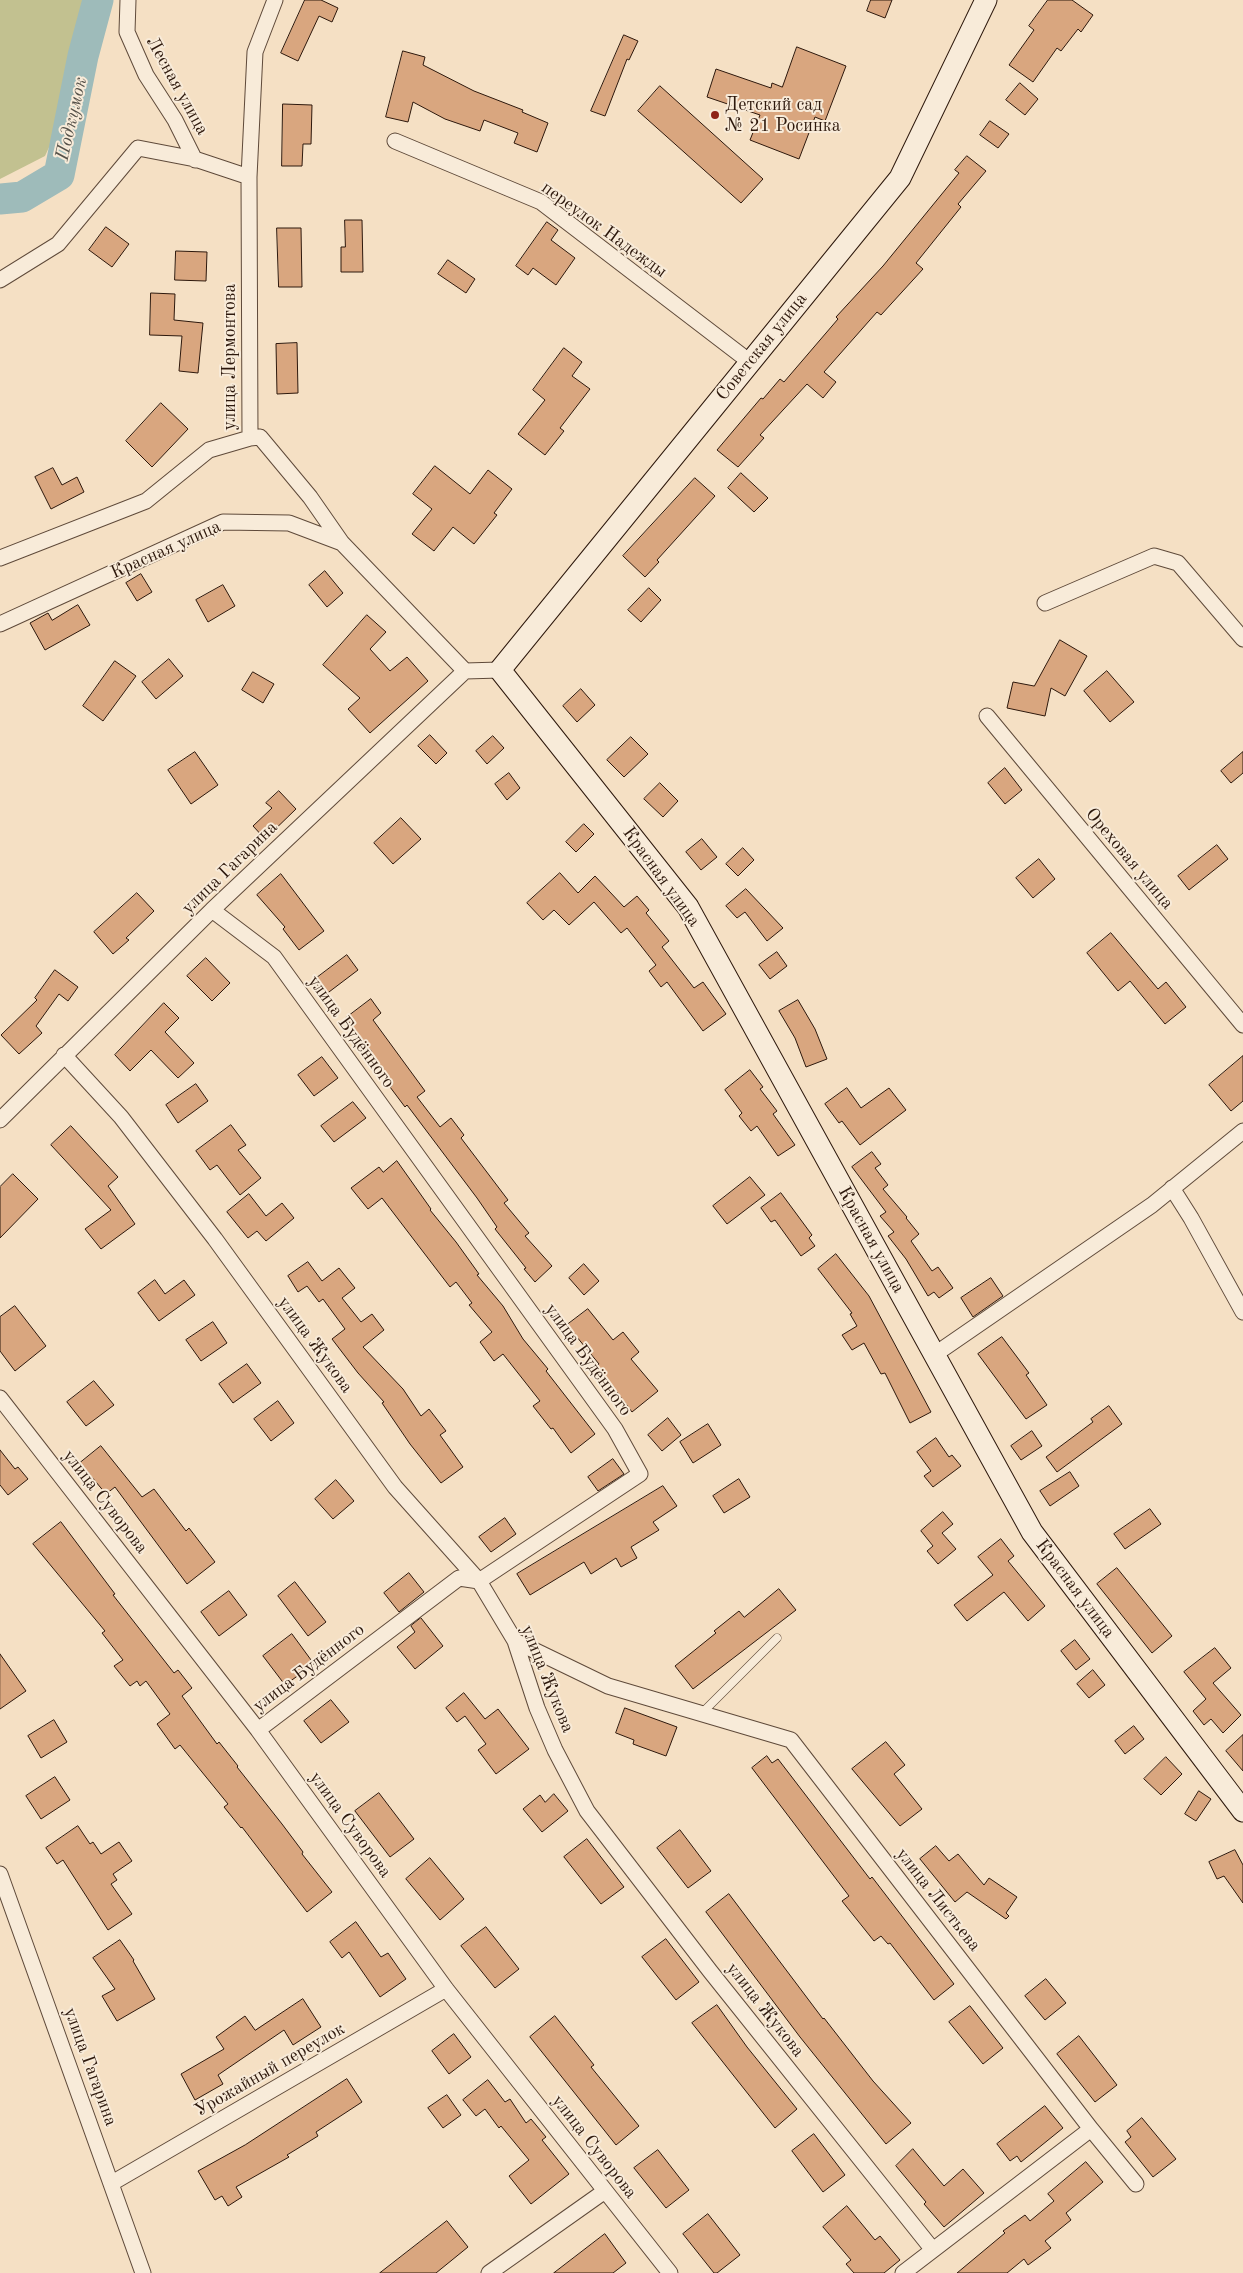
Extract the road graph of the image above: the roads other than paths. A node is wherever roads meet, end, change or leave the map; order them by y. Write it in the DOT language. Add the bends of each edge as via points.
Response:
graph roads {
  1 [pos="128,0"];
  2 [pos="275,0"];
  3 [pos="986,0"];
  4 [pos="395,141"];
  5 [pos="195,160"];
  6 [pos="249,177"];
  7 [pos="0,280"];
  8 [pos="750,362"];
  9 [pos="250,438"];
  10 [pos="342,543"];
  11 [pos="0,558"];
  12 [pos="1045,603"];
  13 [pos="0,624"];
  14 [pos="1243,639"];
  15 [pos="500,670"];
  16 [pos="465,671"];
  17 [pos="987,716"];
  18 [pos="212,910"];
  19 [pos="1243,1025"];
  20 [pos="64,1055"];
  21 [pos="0,1120"];
  22 [pos="1243,1131"];
  23 [pos="1172,1188"];
  24 [pos="1243,1312"];
  25 [pos="934,1355"];
  26 [pos="0,1398"];
  27 [pos="479,1581"];
  28 [pos="776,1638"];
  29 [pos="515,1641"];
  30 [pos="702,1713"];
  31 [pos="258,1730"];
  32 [pos="1243,1811"];
  33 [pos="0,1874"];
  34 [pos="446,1990"];
  35 [pos="1091,2128"];
  36 [pos="112,2183"];
  37 [pos="1136,2184"];
  38 [pos="605,2191"];
  39 [pos="933,2250"];
  40 [pos="143,2273"];
  41 [pos="489,2273"];
  42 [pos="670,2273"];
  43 [pos="903,2273"];
  1 -- 5 [label="street, Лесная улица" via="127,32 146,75 175,120"];
  2 -- 6 [label="street, улица Лермонтова" via="255,52"];
  3 -- 8 [label="main road, Советская улица" via="900,178"];
  4 -- 8 [label="street, переулок Надежды" via="541,202"];
  5 -- 6 [label="street"];
  5 -- 7 [label="street" via="138,148 58,244"];
  6 -- 9 [label="street, улица Лермонтова"];
  8 -- 15 [label="main road, Советская улица"];
  9 -- 10 [label="street" via="260,437 310,497"];
  9 -- 11 [label="street, улица Лермонтова" via="209,450 146,501"];
  10 -- 13 [label="street, Красная улица" via="290,523 223,522"];
  10 -- 16 [label="street, Красная улица"];
  12 -- 14 [label="street" via="1154,556 1178,563"];
  15 -- 16 [label="street"];
  15 -- 25 [label="main road, Красная улица" via="688,907"];
  16 -- 18 [label="street, улица Гагарина"];
  17 -- 19 [label="street, Ореховая улица"];
  18 -- 20 [label="street, улица Гагарина"];
  18 -- 27 [label="street, улица Будённого" via="274,957 615,1429 640,1474"];
  20 -- 21 [label="street, улица Гагарина"];
  20 -- 27 [label="street, улица Жукова" via="121,1117 215,1239 395,1487"];
  22 -- 23 [label="street"];
  23 -- 24 [label="street"];
  23 -- 25 [label="street"];
  25 -- 32 [label="main road, Красная улица" via="1032,1532"];
  26 -- 31 [label="street, улица Суворова"];
  27 -- 29 [label="street, улица Жукова"];
  27 -- 31 [label="street, улица Будённого" via="459,1578"];
  28 -- 30 [label="lane"];
  29 -- 30 [label="street, улица Листьева" via="608,1686"];
  29 -- 39 [label="street, улица Жукова" via="537,1708 587,1811"];
  30 -- 35 [label="street, улица Листьева" via="790,1740"];
  31 -- 34 [label="street, улица Суворова"];
  33 -- 36 [label="street, улица Гагарина"];
  34 -- 36 [label="street, Урожайный переулок"];
  34 -- 38 [label="street, улица Суворова"];
  35 -- 37 [label="street, улица Листьева"];
  35 -- 39 [label="street"];
  36 -- 40 [label="street, улица Гагарина"];
  38 -- 41 [label="street"];
  38 -- 42 [label="street, улица Суворова"];
  39 -- 43 [label="street"];
}
